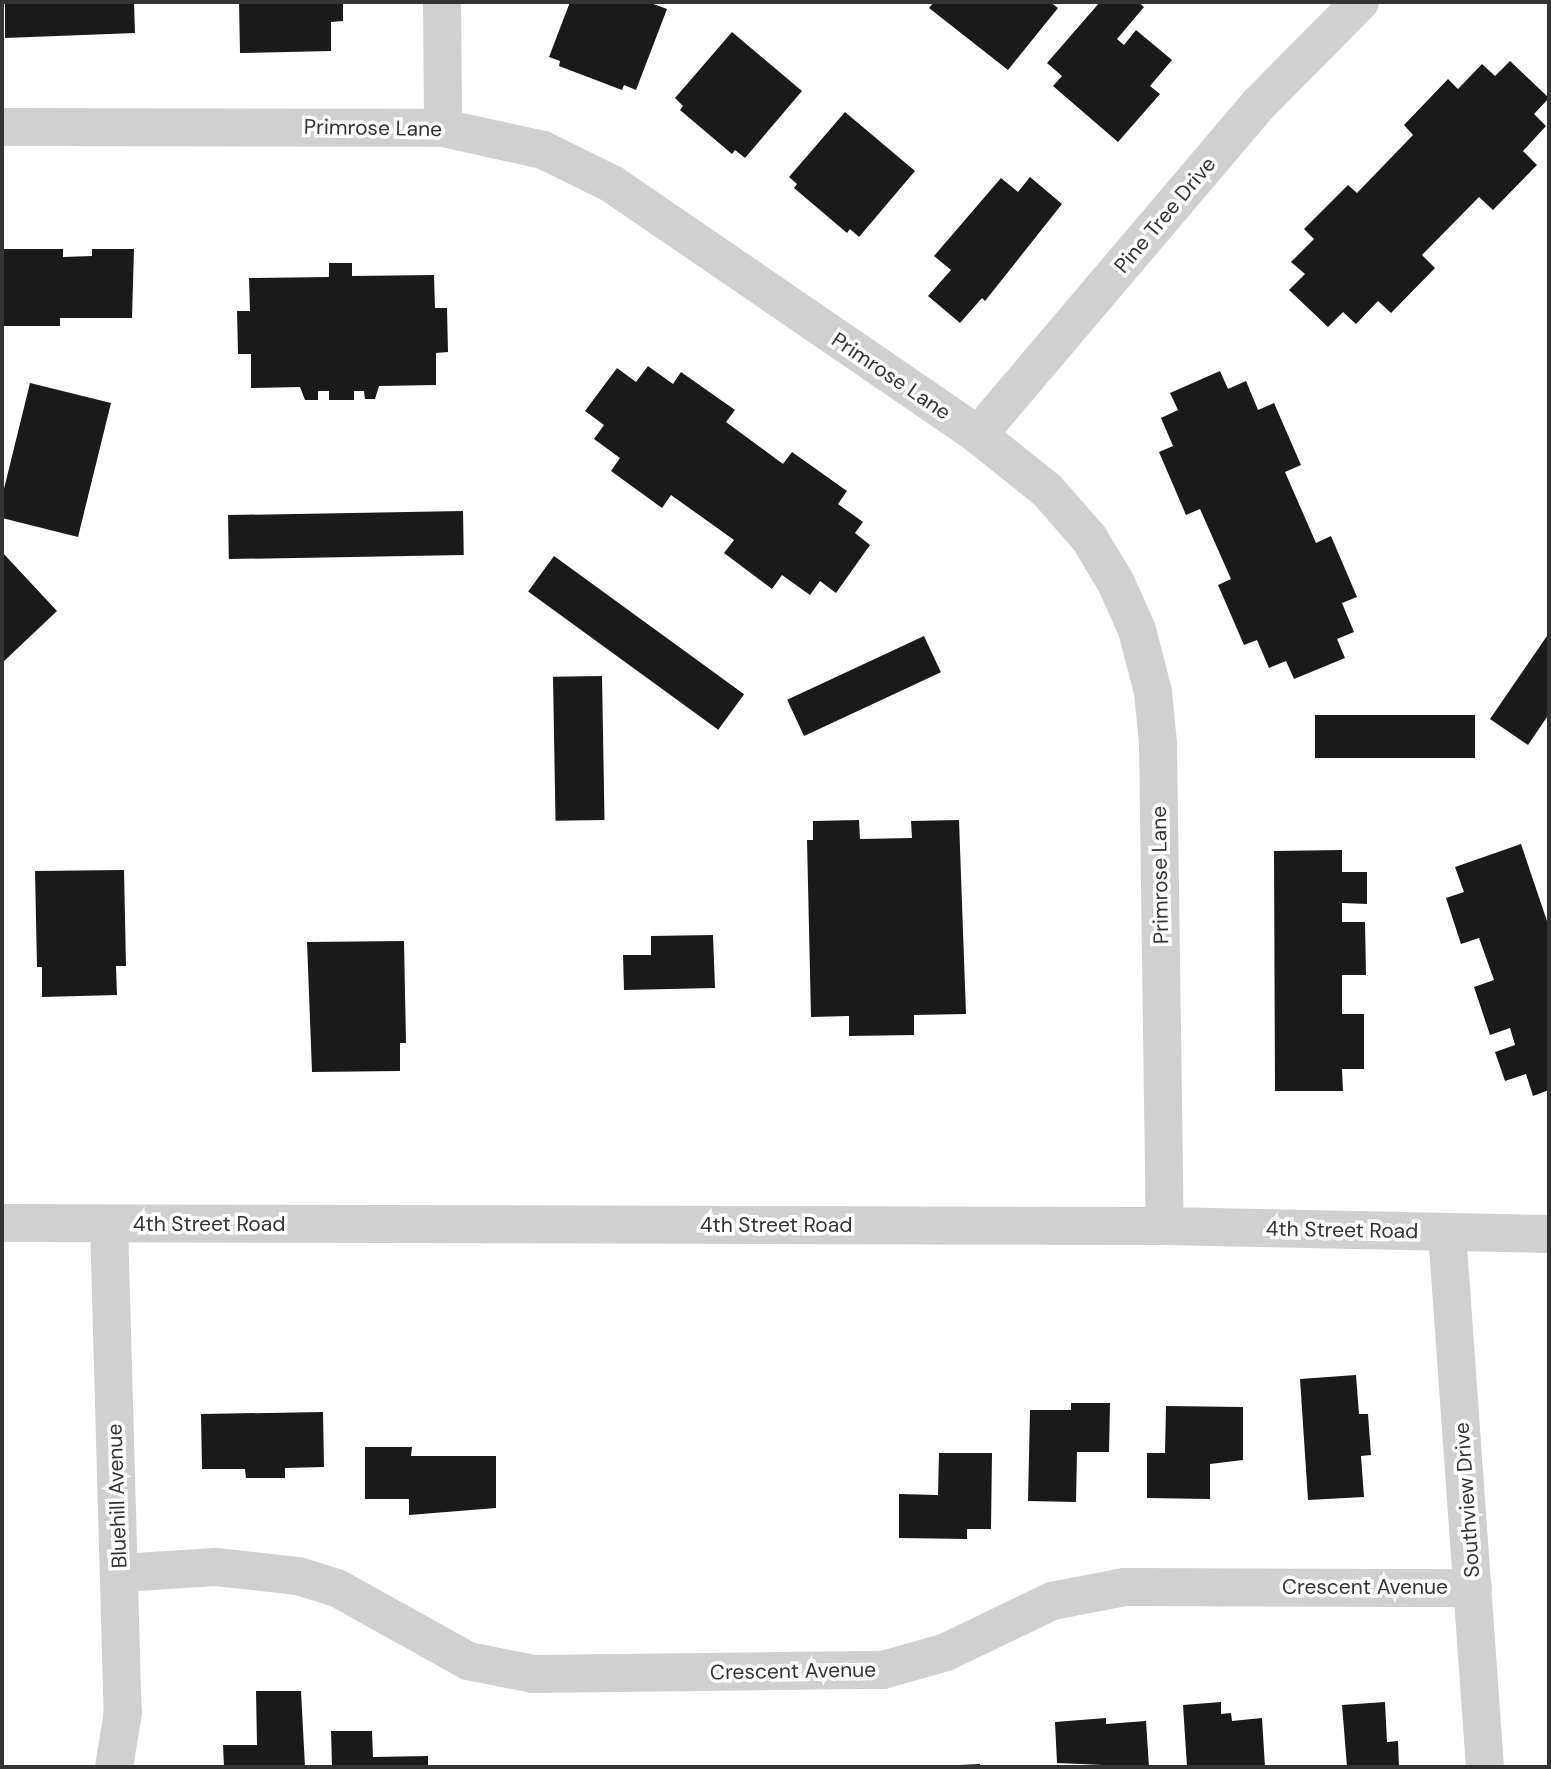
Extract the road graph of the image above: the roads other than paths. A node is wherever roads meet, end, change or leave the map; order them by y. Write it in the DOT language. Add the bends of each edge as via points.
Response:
graph roads {
  1 [pos="442,2"];
  2 [pos="1354,3"];
  3 [pos="2,127"];
  4 [pos="443,128"];
  5 [pos="978,435"];
  6 [pos="2,1223"];
  7 [pos="109,1224"];
  8 [pos="1165,1226"];
  9 [pos="1447,1232"];
  10 [pos="1549,1234"];
  11 [pos="120,1573"];
  12 [pos="1473,1587"];
  13 [pos="114,1767"];
  14 [pos="1485,1767"];
  1 -- 4 [label="street"];
  2 -- 5 [label="street, Pine Tree Drive" via="1258,105"];
  3 -- 4 [label="street, Primrose Lane"];
  4 -- 5 [label="street, Primrose Lane" via="519,142 590,171"];
  5 -- 8 [label="street, Primrose Lane" via="1047,490 1089,538 1122,594 1144,654 1158,743"];
  6 -- 7 [label="street, 4th Street Road"];
  7 -- 8 [label="street, 4th Street Road"];
  7 -- 11 [label="street, Bluehill Avenue"];
  8 -- 9 [label="street, 4th Street Road"];
  9 -- 10 [label="street, 4th Street Road"];
  9 -- 12 [label="street, Southview Drive"];
  11 -- 12 [label="street, Crescent Avenue" via="216,1567 298,1576 337,1588 468,1661 533,1674 883,1670 946,1652 1052,1601 1125,1587"];
  11 -- 13 [label="street, Bluehill Avenue" via="123,1712"];
  12 -- 14 [label="street, Southview Drive"];
}
